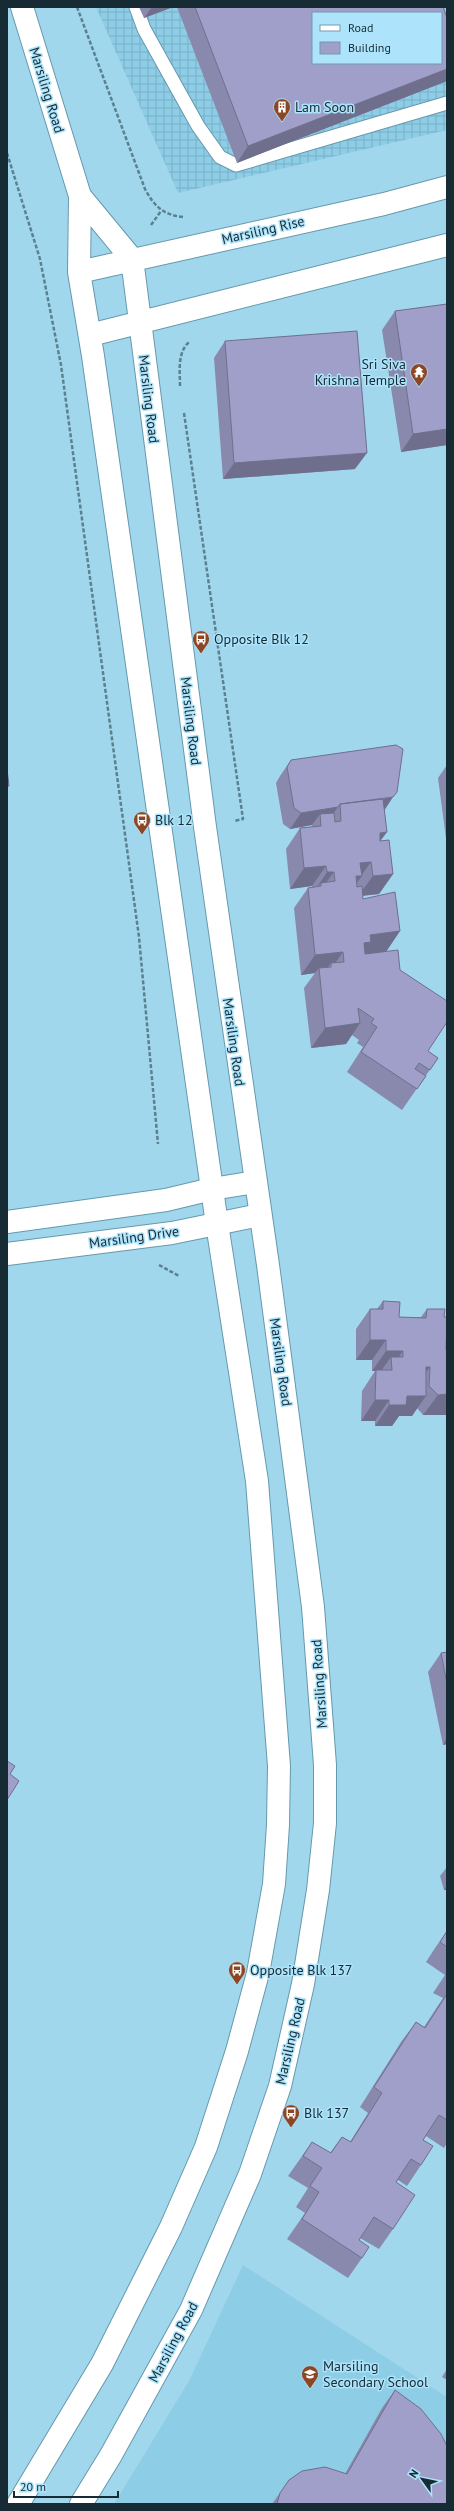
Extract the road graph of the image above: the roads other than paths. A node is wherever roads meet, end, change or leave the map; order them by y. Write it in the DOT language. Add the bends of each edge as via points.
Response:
graph roads {
  1 [pos="22,7"];
  2 [pos="136,7"];
  3 [pos="447,103"];
  4 [pos="447,187"];
  5 [pos="80,196"];
  6 [pos="447,245"];
  7 [pos="132,259"];
  8 [pos="79,272"];
  9 [pos="140,324"];
  10 [pos="90,336"];
  11 [pos="255,1182"];
  12 [pos="212,1189"];
  13 [pos="260,1215"];
  14 [pos="7,1222"];
  15 [pos="217,1224"];
  16 [pos="7,1254"];
  17 [pos="18,2504"];
  18 [pos="81,2504"];
  1 -- 5 [label="street, Marsiling Road"];
  2 -- 3 [label="lane" via="144,29 198,126 220,157 236,165"];
  4 -- 7 [label="street, Marsiling Rise" via="384,204"];
  5 -- 7 [label="street, Marsiling Road"];
  5 -- 8 [label="street, Marsiling Road"];
  6 -- 9 [label="street"];
  7 -- 8 [label="street, Marsiling Rise"];
  7 -- 9 [label="street, Marsiling Road"];
  8 -- 10 [label="street, Marsiling Road"];
  9 -- 10 [label="street"];
  9 -- 11 [label="street, Marsiling Road" via="205,827"];
  10 -- 12 [label="street, Marsiling Road"];
  11 -- 12 [label="street"];
  11 -- 13 [label="street, Marsiling Road"];
  12 -- 14 [label="street" via="166,1200"];
  12 -- 15 [label="street, Marsiling Road"];
  13 -- 15 [label="street, Marsiling Drive"];
  13 -- 18 [label="street, Marsiling Road" via="313,1607 325,1765 325,1824 318,1890 303,1984 280,2086 250,2174 191,2310"];
  15 -- 16 [label="street, Marsiling Drive" via="172,1233"];
  15 -- 17 [label="street, Marsiling Road" via="257,1481 270,1626 280,1766 274,1884 258,1973 237,2051 206,2147 171,2227 102,2364"];
}
